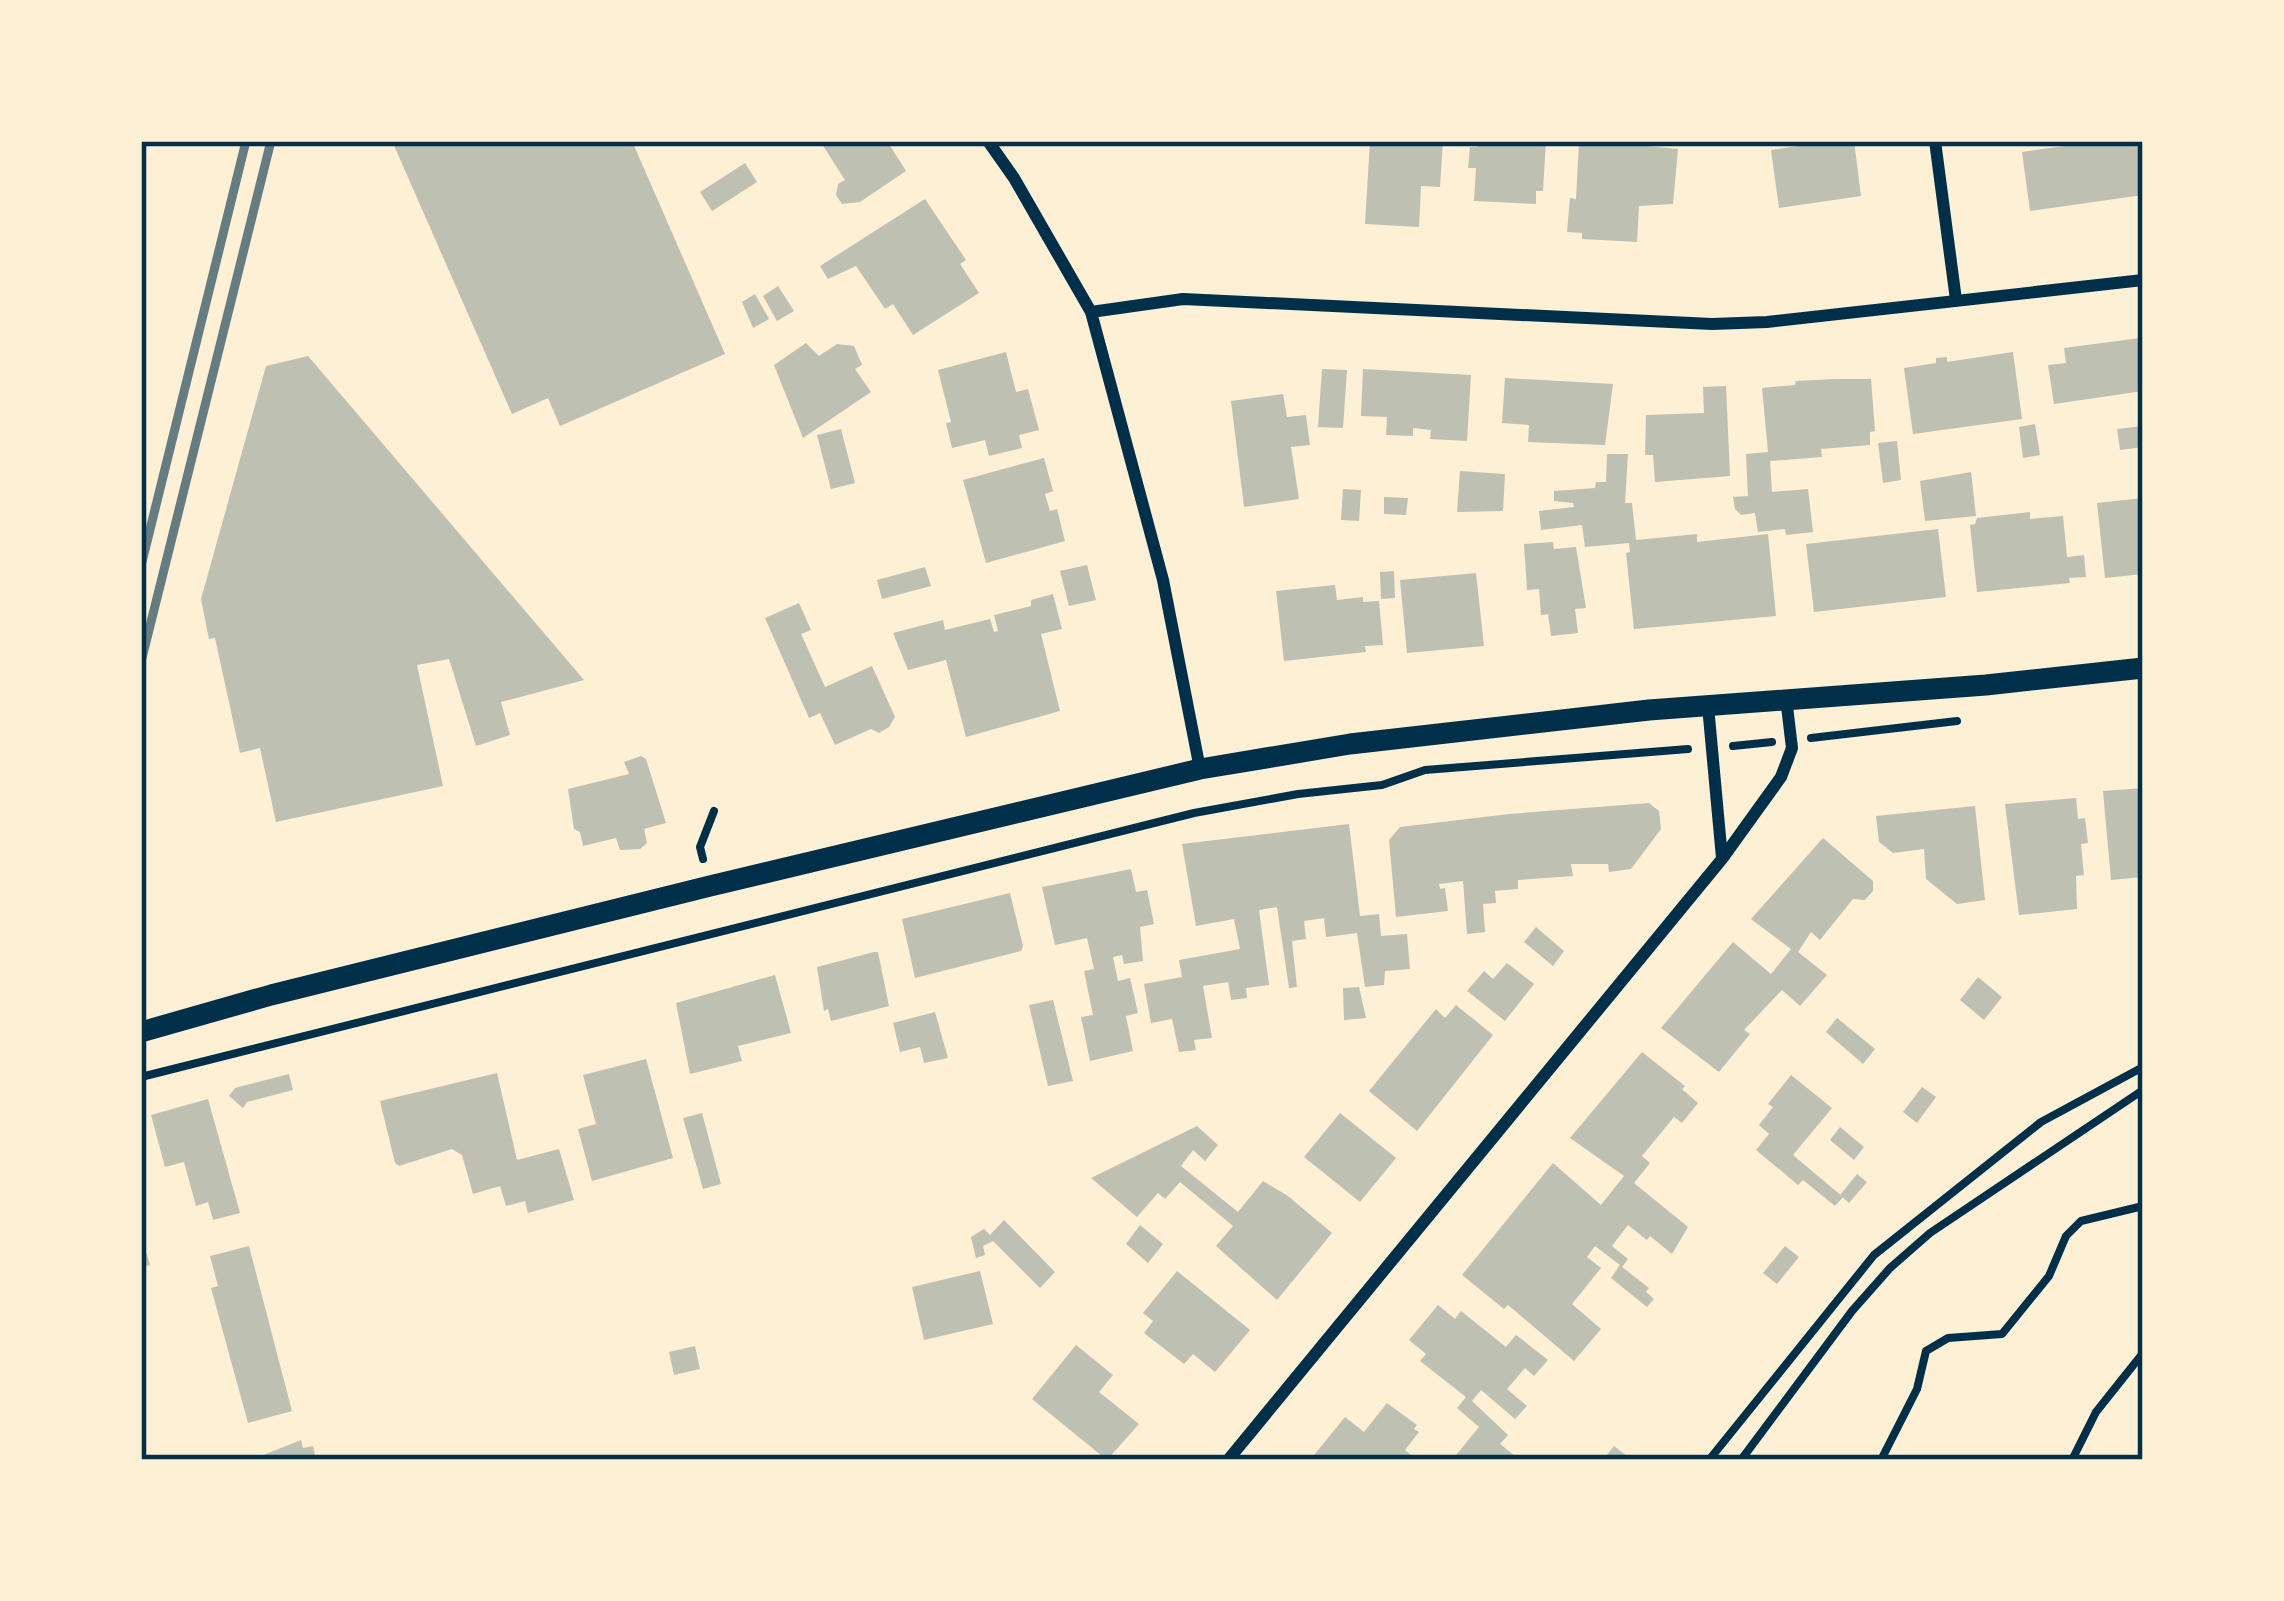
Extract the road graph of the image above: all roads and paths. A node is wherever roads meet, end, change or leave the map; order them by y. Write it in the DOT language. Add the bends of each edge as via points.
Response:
graph roads {
  1 [pos="988,141"];
  2 [pos="1935,141"];
  3 [pos="2143,280"];
  4 [pos="1956,300"];
  5 [pos="1091,312"];
  6 [pos="2143,668"];
  7 [pos="1786,698"];
  8 [pos="1708,706"];
  9 [pos="1971,719"];
  10 [pos="1791,740"];
  11 [pos="1711,748"];
  12 [pos="1200,769"];
  13 [pos="1722,859"];
  14 [pos="141,1032"];
  15 [pos="2143,1067"];
  16 [pos="141,1077"];
  17 [pos="2143,1090"];
  18 [pos="2143,1205"];
  19 [pos="2143,1354"];
  20 [pos="1228,1460"];
  21 [pos="1709,1460"];
  22 [pos="1741,1460"];
  23 [pos="1881,1460"];
  24 [pos="2072,1460"];
  1 -- 5 [label="street"];
  2 -- 4 [label="street"];
  3 -- 4 [label="street"];
  4 -- 5 [label="street" via="1712,324 1183,299"];
  5 -- 12 [label="street" via="1163,580"];
  6 -- 7 [label="street"];
  7 -- 8 [label="street"];
  7 -- 10 [label="street"];
  8 -- 11 [label="street"];
  8 -- 12 [label="street" via="1350,744"];
  9 -- 10 [label="path"];
  10 -- 11 [label="path"];
  10 -- 13 [label="street" via="1781,777"];
  11 -- 13 [label="street"];
  11 -- 16 [label="path" via="1425,770 1382,785 1193,813"];
  12 -- 14 [label="street"];
  13 -- 20 [label="street"];
  15 -- 21 [label="path" via="2042,1123 1874,1255"];
  17 -- 22 [label="path" via="1904,1256 1852,1311"];
  18 -- 23 [label="path" via="2081,1221 2002,1334 1948,1338 1926,1352"];
  19 -- 24 [label="path" via="2096,1412"];
}
